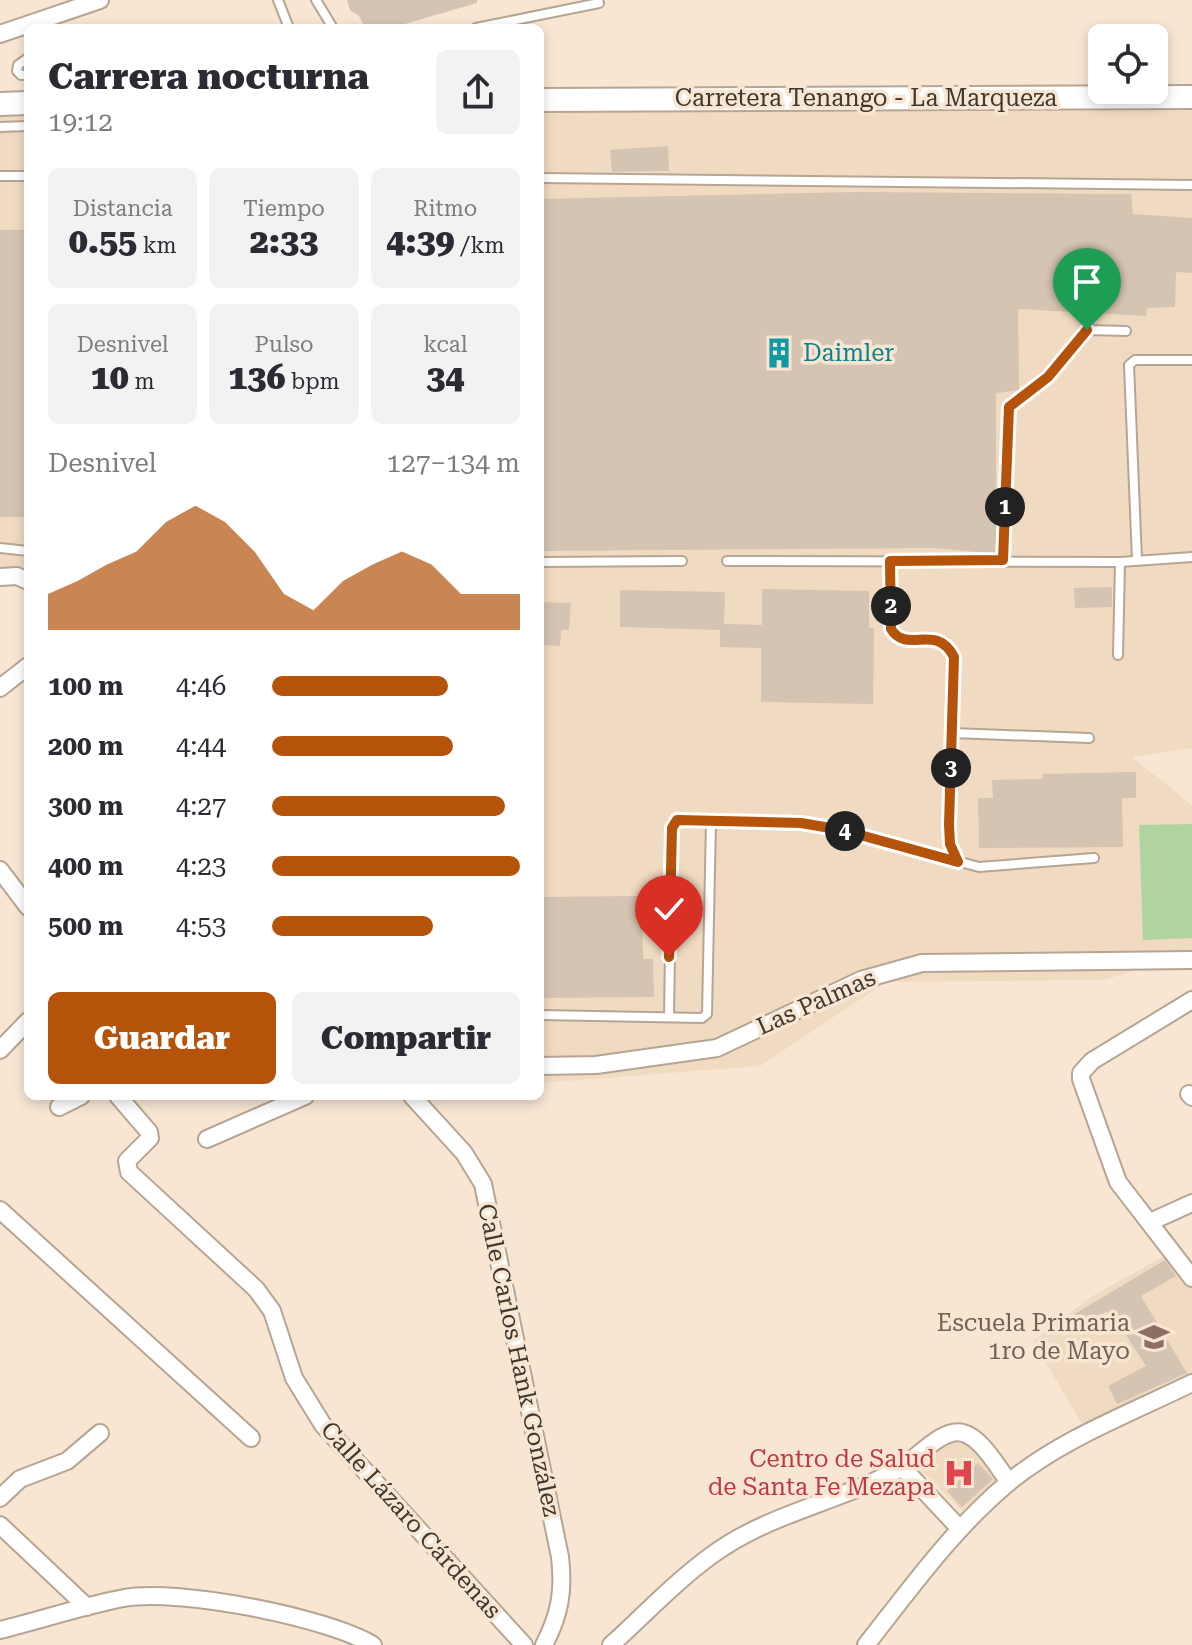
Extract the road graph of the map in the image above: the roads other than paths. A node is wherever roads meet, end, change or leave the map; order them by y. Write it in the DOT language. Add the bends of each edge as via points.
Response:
graph roads {
  1 [pos="100,0"];
  2 [pos="278,0"];
  3 [pos="316,0"];
  4 [pos="599,3"];
  5 [pos="29,24"];
  6 [pos="287,24"];
  7 [pos="328,24"];
  8 [pos="496,24"];
  9 [pos="24,26"];
  10 [pos="0,34"];
  11 [pos="24,61"];
  12 [pos="24,75"];
  13 [pos="1192,97"];
  14 [pos="544,100"];
  15 [pos="24,103"];
  16 [pos="0,104"];
  17 [pos="24,126"];
  18 [pos="0,127"];
  19 [pos="0,176"];
  20 [pos="24,176"];
  21 [pos="544,178"];
  22 [pos="1192,185"];
  23 [pos="1126,331"];
  24 [pos="1192,360"];
  25 [pos="0,548"];
  26 [pos="24,551"];
  27 [pos="1192,557"];
  28 [pos="1003,560"];
  29 [pos="1137,560"];
  30 [pos="682,561"];
  31 [pos="727,561"];
  32 [pos="890,561"];
  33 [pos="544,562"];
  34 [pos="1120,562"];
  35 [pos="0,577"];
  36 [pos="24,579"];
  37 [pos="1118,655"];
  38 [pos="24,669"];
  39 [pos="0,688"];
  40 [pos="952,733"];
  41 [pos="1089,738"];
  42 [pos="711,821"];
  43 [pos="1094,858"];
  44 [pos="958,862"];
  45 [pos="0,870"];
  46 [pos="24,902"];
  47 [pos="1192,960"];
  48 [pos="1192,1000"];
  49 [pos="544,1015"];
  50 [pos="669,1015"];
  51 [pos="24,1025"];
  52 [pos="0,1050"];
  53 [pos="544,1066"];
  54 [pos="73,1100"];
  55 [pos="121,1100"];
  56 [pos="296,1100"];
  57 [pos="416,1100"];
  58 [pos="59,1107"];
  59 [pos="207,1139"];
  60 [pos="1192,1203"];
  61 [pos="0,1210"];
  62 [pos="1150,1222"];
  63 [pos="1187,1260"];
  64 [pos="1192,1278"];
  65 [pos="1192,1383"];
  66 [pos="100,1433"];
  67 [pos="251,1438"];
  68 [pos="902,1467"];
  69 [pos="1009,1482"];
  70 [pos="0,1498"];
  71 [pos="0,1525"];
  72 [pos="960,1529"];
  73 [pos="87,1607"];
  74 [pos="0,1630"];
  75 [pos="373,1645"];
  76 [pos="524,1645"];
  77 [pos="544,1645"];
  78 [pos="611,1645"];
  79 [pos="866,1645"];
  1 -- 5 [label="street"];
  2 -- 6 [label="lane"];
  3 -- 7 [label="lane"];
  4 -- 8 [label="lane"];
  9 -- 10 [label="street"];
  11 -- 12 [label="lane" via="17,71"];
  13 -- 14 [label="main road, Carretera Tenango - La Marqueza"];
  15 -- 16 [label="main road"];
  17 -- 18 [label="lane"];
  19 -- 20 [label="lane"];
  21 -- 22 [label="lane"];
  23 -- 28 [label="lane" via="1087,330 1048,377 1009,407"];
  24 -- 29 [label="lane" via="1135,360 1129,365"];
  25 -- 26 [label="lane"];
  27 -- 29 [label="lane"];
  28 -- 32 [label="lane"];
  28 -- 34 [label="lane"];
  29 -- 34 [label="lane"];
  30 -- 33 [label="lane"];
  31 -- 32 [label="lane"];
  32 -- 40 [label="lane" via="891,629 896,637 934,638 954,657"];
  34 -- 37 [label="lane"];
  35 -- 36 [label="street"];
  38 -- 39 [label="street"];
  40 -- 41 [label="lane"];
  40 -- 44 [label="lane" via="949,825"];
  42 -- 44 [label="lane" via="801,823"];
  42 -- 50 [label="lane" via="681,819 672,828"];
  42 -- 50 [label="lane" via="709,1012 702,1018"];
  43 -- 44 [label="lane" via="979,867"];
  45 -- 46 [label="street"];
  47 -- 53 [label="street, Las Palmas" via="922,963 861,980 717,1048 596,1065"];
  48 -- 62 [label="street" via="1081,1073 1118,1182"];
  49 -- 50 [label="lane"];
  51 -- 52 [label="street"];
  54 -- 58 [label="street"];
  55 -- 76 [label="street, Calle Lázaro Cárdenas" via="150,1138 127,1161 129,1172 256,1289 272,1311 294,1378 323,1425"];
  56 -- 59 [label="street"];
  57 -- 77 [label="street, Calle Carlos Hank González" via="464,1153 483,1184 560,1557 563,1588 558,1618"];
  60 -- 62 [label="street"];
  61 -- 67 [label="street"];
  62 -- 63 [label="street"];
  63 -- 64 [label="street"];
  65 -- 69 [label="street" via="1064,1446"];
  66 -- 70 [label="street" via="67,1461 20,1479"];
  68 -- 69 [label="street" via="950,1433 963,1433"];
  68 -- 72 [label="street"];
  68 -- 78 [label="street" via="826,1503 763,1523 711,1555"];
  69 -- 72 [label="street"];
  71 -- 73 [label="street"];
  72 -- 79 [label="street"];
  73 -- 74 [label="street"];
  73 -- 75 [label="street" via="145,1596 186,1598 316,1623"];
}
